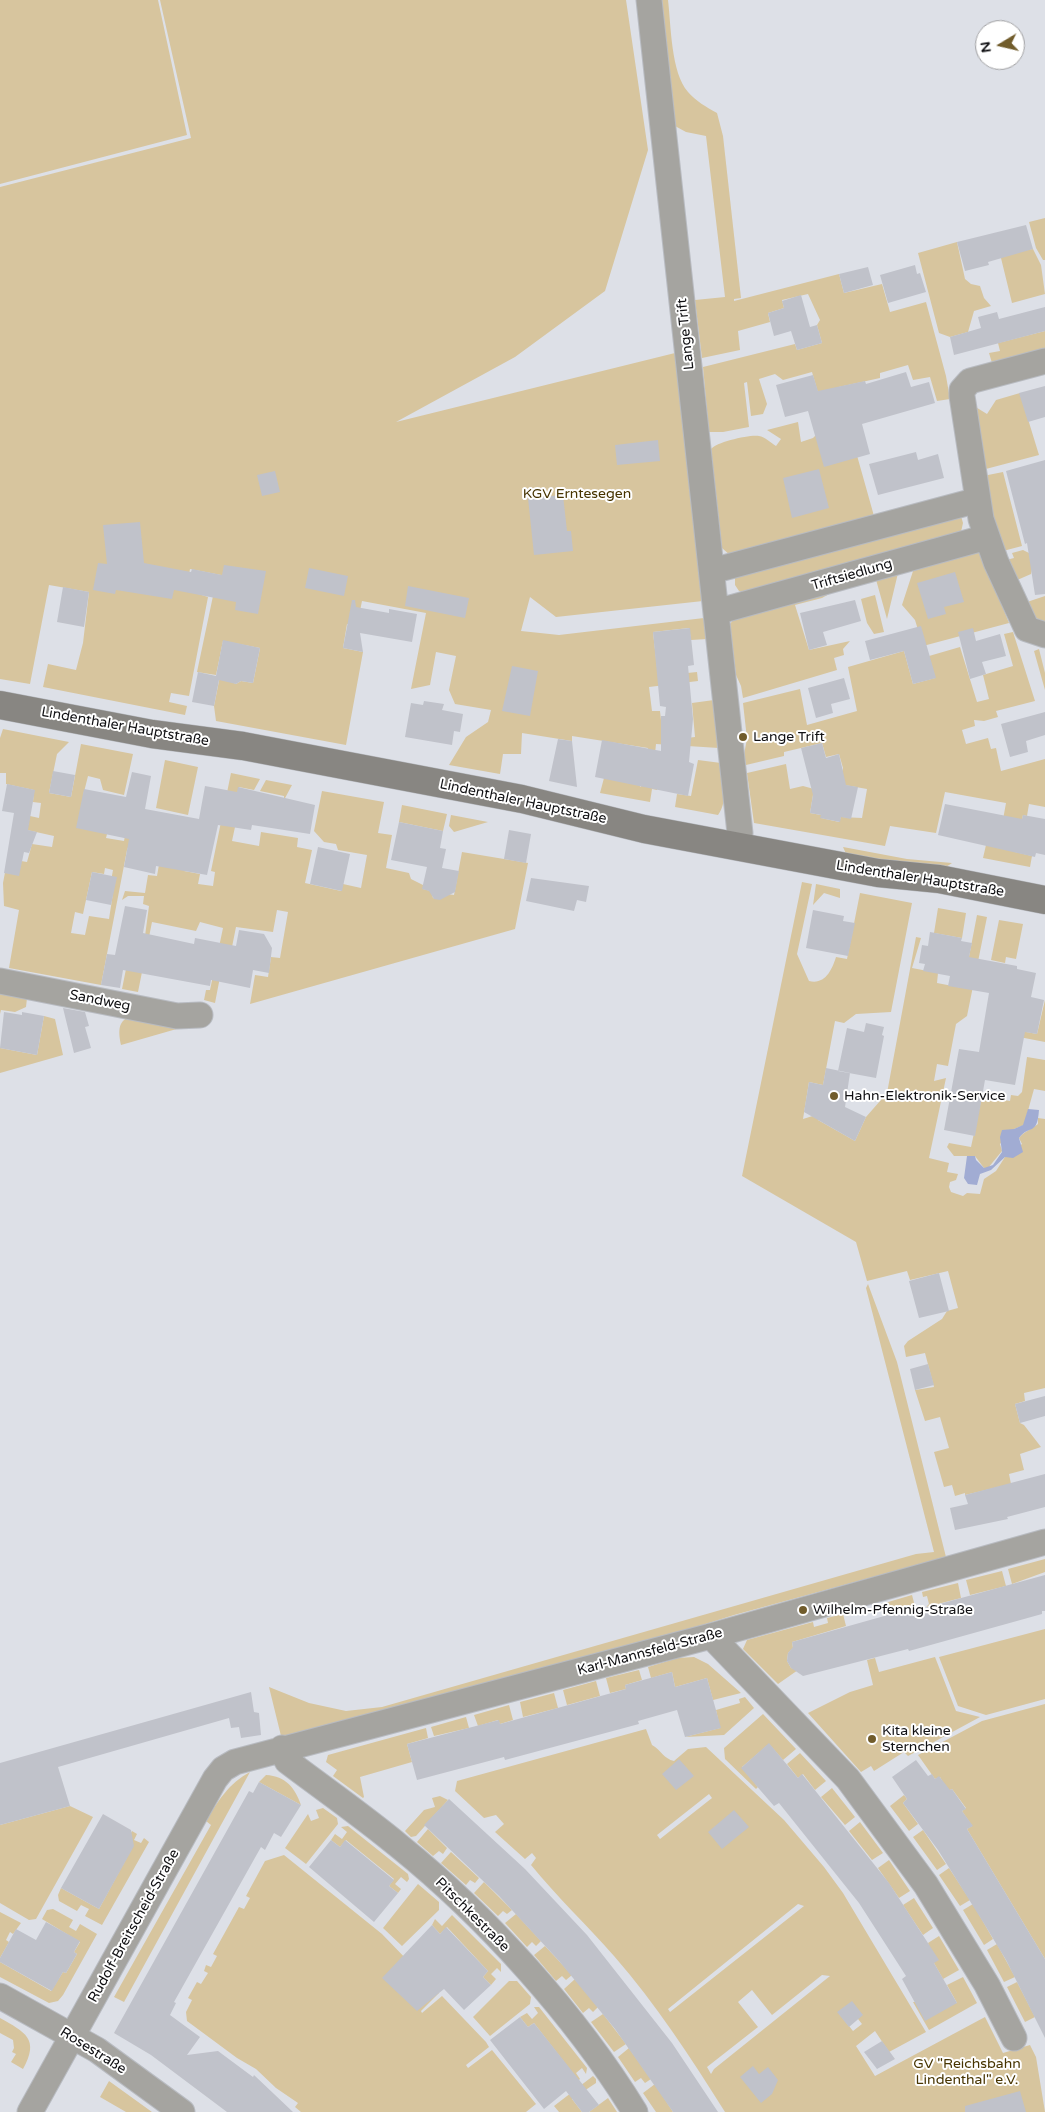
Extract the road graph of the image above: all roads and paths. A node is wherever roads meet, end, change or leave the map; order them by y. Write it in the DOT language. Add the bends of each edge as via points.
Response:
graph roads {
  1 [pos="649,0"];
  2 [pos="1045,361"];
  3 [pos="978,500"];
  4 [pos="987,537"];
  5 [pos="712,571"];
  6 [pos="716,612"];
  7 [pos="1045,635"];
  8 [pos="0,705"];
  9 [pos="738,846"];
  10 [pos="1045,900"];
  11 [pos="0,981"];
  12 [pos="200,1015"];
  13 [pos="1045,1542"];
  14 [pos="711,1636"];
  15 [pos="282,1748"];
  16 [pos="252,1756"];
  17 [pos="0,1996"];
  18 [pos="72,2036"];
  19 [pos="1014,2038"];
  20 [pos="30,2112"];
  21 [pos="182,2112"];
  22 [pos="635,2112"];
  1 -- 5 [label="street, Lange Trift"];
  2 -- 3 [label="street" via="970,381 962,390"];
  3 -- 4 [label="street"];
  3 -- 5 [label="street"];
  4 -- 6 [label="street, Triftsiedlung"];
  4 -- 7 [label="street" via="1027,629"];
  5 -- 6 [label="street, Lange Trift"];
  6 -- 9 [label="street, Lange Trift" via="740,833"];
  8 -- 9 [label="street, Lindenthaler Hauptstraße" via="152,734 243,746 522,799 644,829"];
  9 -- 10 [label="street, Lindenthaler Hauptstraße"];
  11 -- 12 [label="street, Sandweg" via="177,1016"];
  13 -- 14 [label="street, Karl-Mannsfeld-Straße"];
  14 -- 15 [label="street, Karl-Mannsfeld-Straße"];
  14 -- 19 [label="street" via="848,1779 926,1885 987,1985"];
  15 -- 16 [label="street, Karl-Mannsfeld-Straße"];
  15 -- 22 [label="street, Pitschkestraße" via="287,1761 399,1846 494,1935 574,2025"];
  16 -- 18 [label="street, Rudolf-Breitscheid-Straße" via="229,1765 215,1779"];
  17 -- 18 [label="street, Rosestraße"];
  18 -- 20 [label="street, Rudolf-Breitscheid-Straße"];
  18 -- 21 [label="street, Rosestraße" via="97,2050"];
}
